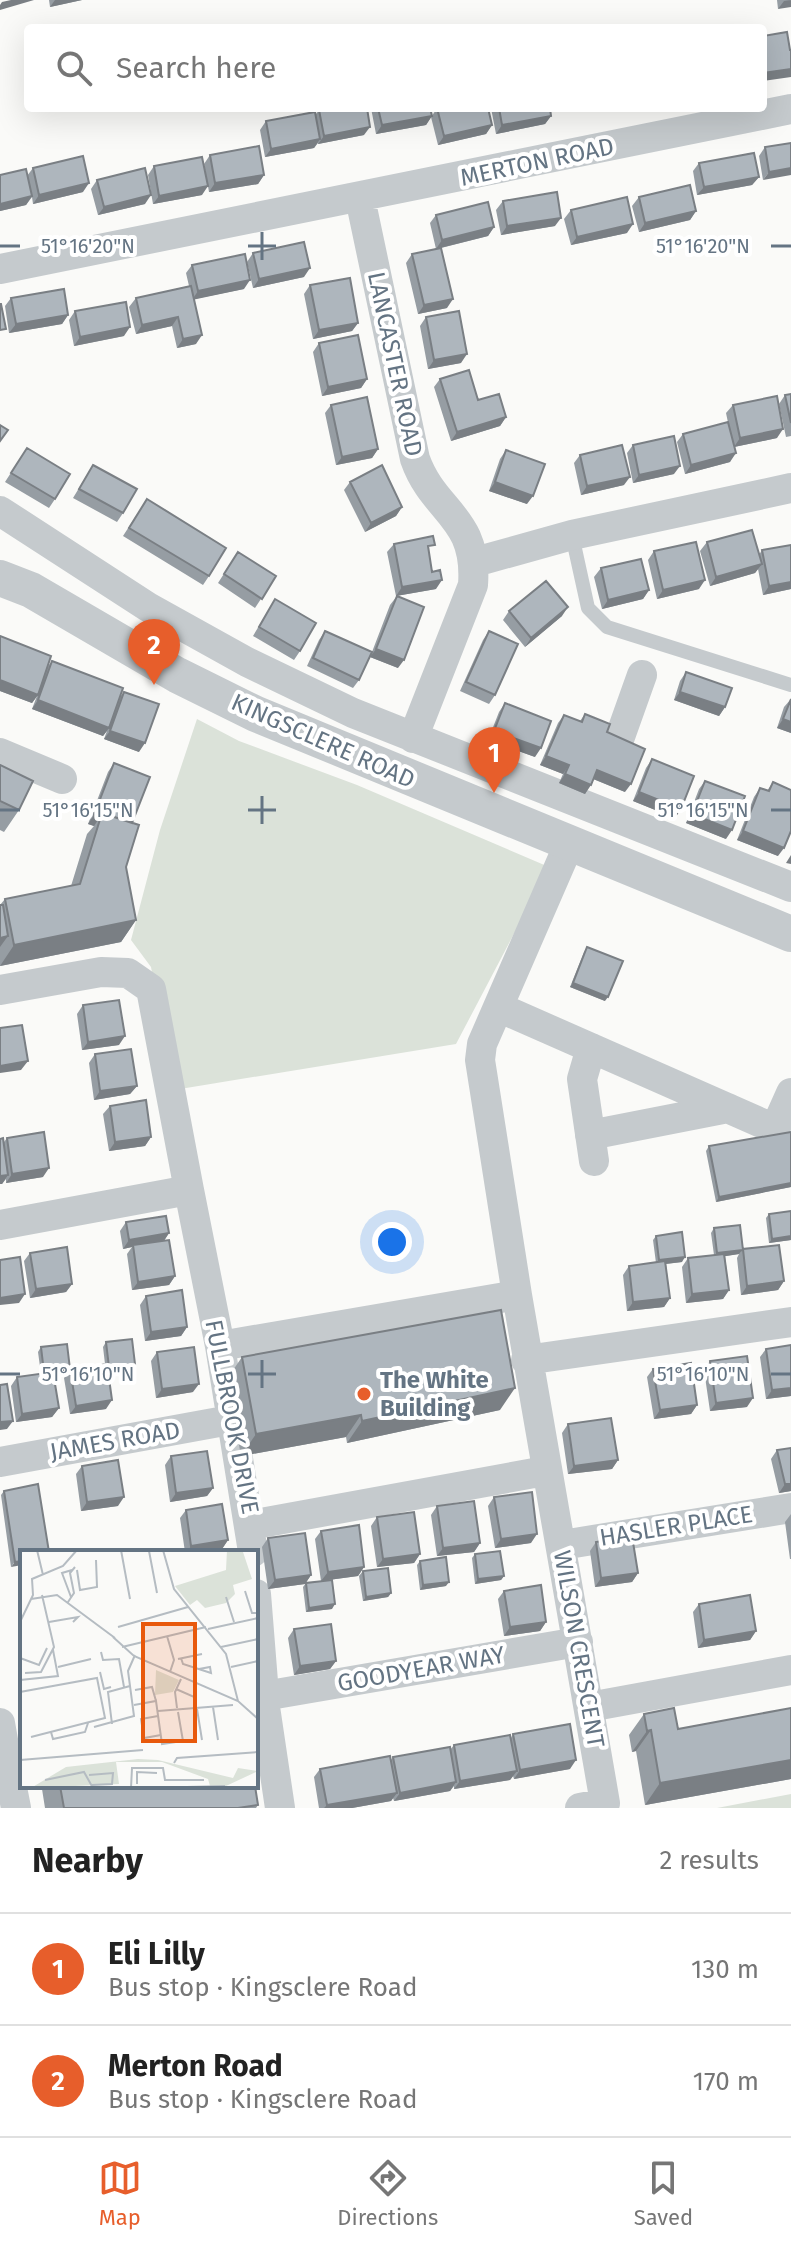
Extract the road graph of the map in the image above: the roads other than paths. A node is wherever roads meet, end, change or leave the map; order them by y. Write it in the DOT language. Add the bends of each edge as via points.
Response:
graph roads {
  1 [pos="791,109"];
  2 [pos="360,198"];
  3 [pos="0,269"];
  4 [pos="791,488"];
  5 [pos="0,511"];
  6 [pos="572,535"];
  7 [pos="0,560"];
  8 [pos="475,562"];
  9 [pos="16,584"];
  10 [pos="148,607"];
  11 [pos="126,647"];
  12 [pos="639,675"];
  13 [pos="791,685"];
  14 [pos="413,738"];
  15 [pos="616,748"];
  16 [pos="0,753"];
  17 [pos="62,779"];
  18 [pos="569,844"];
  19 [pos="791,887"];
  20 [pos="791,934"];
  21 [pos="0,990"];
  22 [pos="498,1007"];
  23 [pos="591,1048"];
  24 [pos="791,1093"];
  25 [pos="728,1108"];
  26 [pos="189,1190"];
  27 [pos="0,1225"];
  28 [pos="517,1295"];
  29 [pos="791,1322"];
  30 [pos="220,1346"];
  31 [pos="526,1360"];
  32 [pos="230,1420"];
  33 [pos="0,1462"];
  34 [pos="545,1471"];
  35 [pos="791,1508"];
  36 [pos="252,1538"];
  37 [pos="562,1545"];
  38 [pos="258,1631"];
  39 [pos="578,1642"];
  40 [pos="791,1670"];
  41 [pos="262,1704"];
  42 [pos="589,1707"];
  43 [pos="0,1723"];
  44 [pos="14,1756"];
  45 [pos="16,1808"];
  46 [pos="280,1808"];
  47 [pos="580,1808"];
  1 -- 2 [label="street, MERTON ROAD"];
  2 -- 3 [label="street, MERTON ROAD"];
  2 -- 8 [label="street, LANCASTER ROAD" via="420,475 463,528"];
  4 -- 6 [label="street"];
  5 -- 10 [label="street, KINGSCLERE ROAD"];
  6 -- 8 [label="street"];
  6 -- 13 [label="lane" via="588,608 607,627"];
  7 -- 9 [label="street, KINGSCLERE ROAD" via="15,570"];
  8 -- 14 [label="street" via="473,585"];
  9 -- 11 [label="street, KINGSCLERE ROAD"];
  10 -- 11 [label="street"];
  10 -- 14 [label="street, KINGSCLERE ROAD" via="247,662"];
  11 -- 18 [label="street, KINGSCLERE ROAD" via="256,714"];
  12 -- 15 [label="street"];
  14 -- 19 [label="street, KINGSCLERE ROAD" via="598,795"];
  16 -- 17 [label="street"];
  18 -- 20 [label="street, KINGSCLERE ROAD"];
  18 -- 22 [label="street"];
  21 -- 26 [label="street, FULLBROOK DRIVE" via="101,972 128,973 151,989"];
  22 -- 23 [label="street"];
  22 -- 28 [label="street" via="480,1060"];
  23 -- 25 [label="street"];
  23 -- 25 [label="street" via="582,1079 592,1148"];
  24 -- 25 [label="street" via="775,1129"];
  26 -- 27 [label="street"];
  26 -- 30 [label="street, FULLBROOK DRIVE"];
  28 -- 30 [label="street"];
  28 -- 31 [label="street"];
  29 -- 31 [label="street"];
  30 -- 32 [label="street, FULLBROOK DRIVE"];
  31 -- 34 [label="street"];
  32 -- 33 [label="street, JAMES ROAD"];
  32 -- 36 [label="street, FULLBROOK DRIVE"];
  34 -- 36 [label="street, FULLBROOK DRIVE"];
  34 -- 37 [label="street, WILSON CRESCENT"];
  35 -- 37 [label="street, HASLER PLACE"];
  37 -- 39 [label="street, WILSON CRESCENT"];
  38 -- 41 [label="street"];
  39 -- 41 [label="street, GOODYEAR WAY"];
  39 -- 42 [label="street, WILSON CRESCENT"];
  40 -- 42 [label="street"];
  41 -- 46 [label="street"];
  42 -- 47 [label="street, WILSON CRESCENT" via="605,1803"];
  43 -- 44 [label="street"];
  44 -- 45 [label="street"];
}
